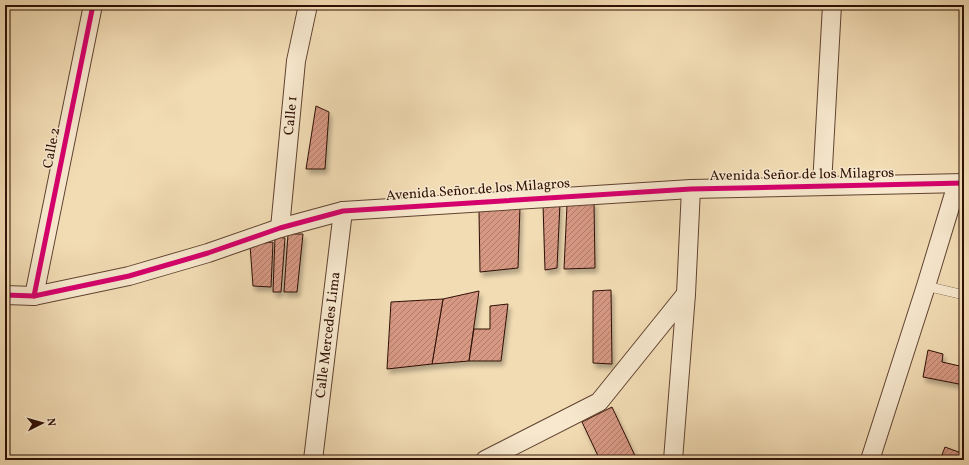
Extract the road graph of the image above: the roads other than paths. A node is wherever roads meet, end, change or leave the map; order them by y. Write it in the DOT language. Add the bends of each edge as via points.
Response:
graph roads {
  1 [pos="93,5"];
  2 [pos="308,5"];
  3 [pos="832,5"];
  4 [pos="960,183"];
  5 [pos="822,186"];
  6 [pos="691,189"];
  7 [pos="343,211"];
  8 [pos="280,228"];
  9 [pos="926,286"];
  10 [pos="686,294"];
  11 [pos="5,295"];
  12 [pos="964,295"];
  13 [pos="34,296"];
  14 [pos="313,460"];
  15 [pos="485,460"];
  16 [pos="673,460"];
  17 [pos="870,460"];
  1 -- 13 [label="street, Calle 2"];
  2 -- 8 [label="street, Calle 1" via="296,61"];
  3 -- 5 [label="street"];
  4 -- 5 [label="street, Avenida Señor de los Milagros"];
  4 -- 9 [label="street"];
  5 -- 6 [label="street, Avenida Señor de los Milagros"];
  6 -- 7 [label="street, Avenida Señor de los Milagros"];
  6 -- 10 [label="street"];
  7 -- 8 [label="street, Avenida Señor de los Milagros"];
  7 -- 14 [label="street, Calle Mercedes Lima"];
  8 -- 13 [label="street, Avenida Señor de los Milagros" via="208,253 128,276"];
  9 -- 12 [label="lane"];
  9 -- 17 [label="street"];
  10 -- 15 [label="street" via="599,402"];
  10 -- 16 [label="street"];
  11 -- 13 [label="street, Avenida Señor de los Milagros"];
}
